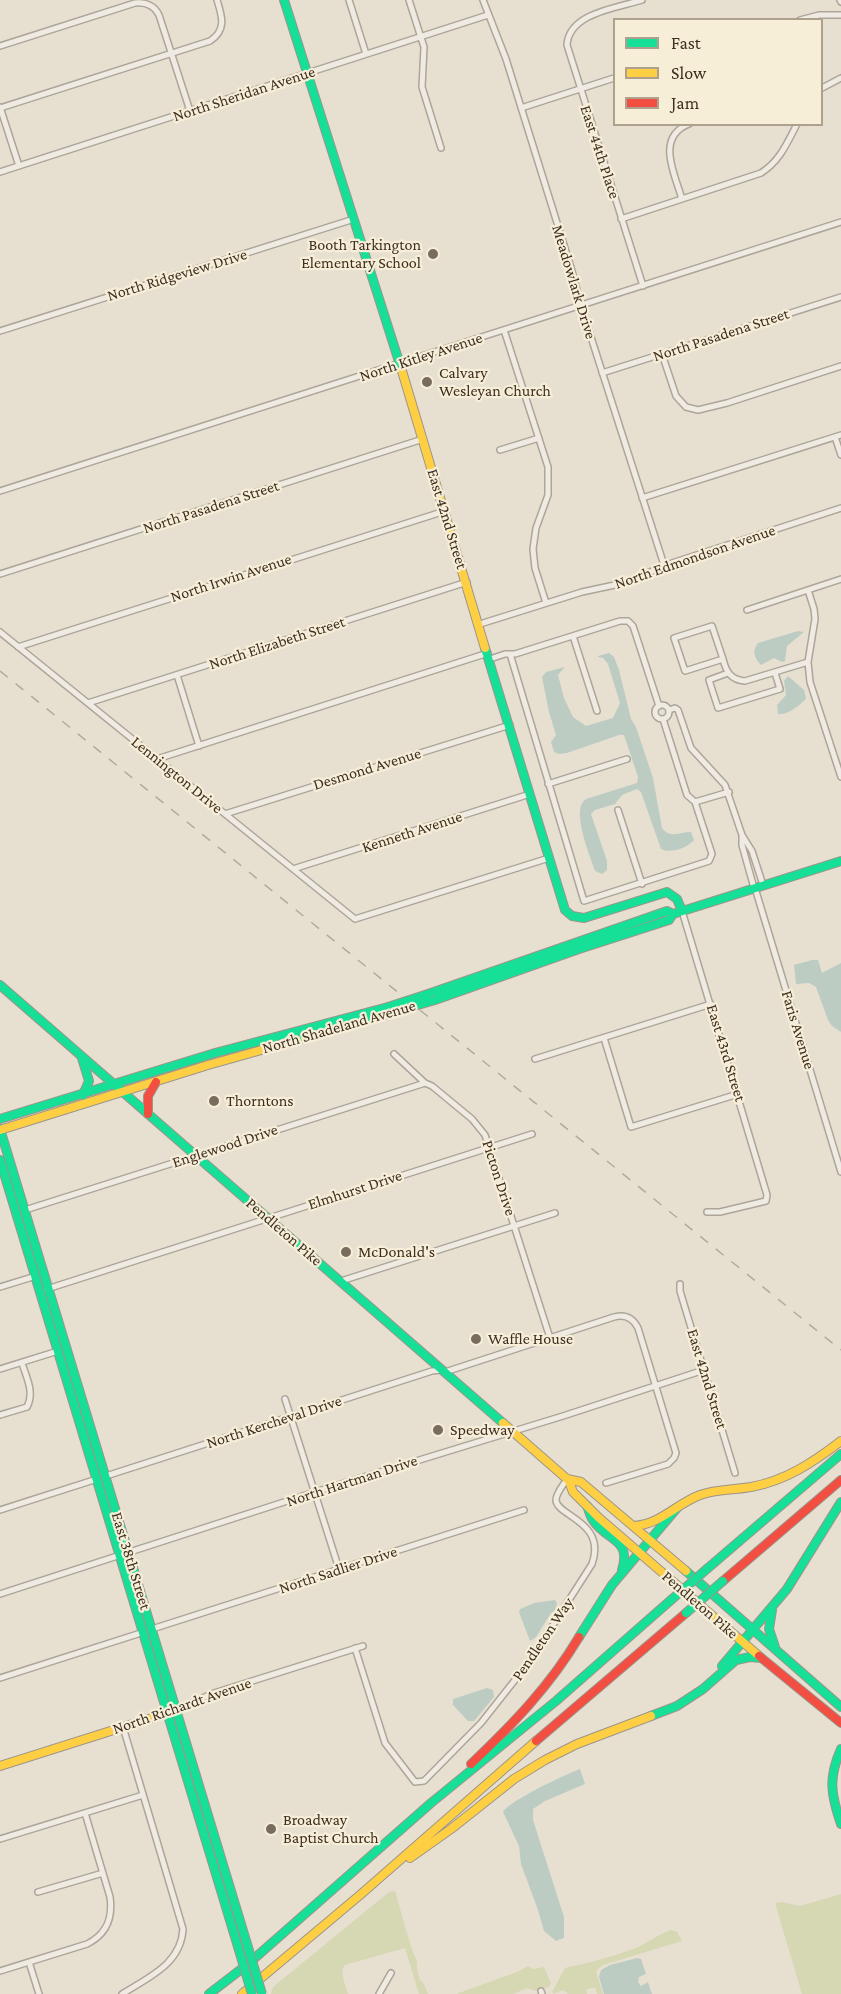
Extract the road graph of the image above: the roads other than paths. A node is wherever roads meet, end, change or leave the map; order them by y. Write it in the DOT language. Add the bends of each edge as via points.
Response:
graph roads {
  1 [pos="217,0"];
  2 [pos="284,0"];
  3 [pos="349,0"];
  4 [pos="409,0"];
  5 [pos="483,0"];
  6 [pos="642,0"];
  7 [pos="488,15"];
  8 [pos="841,15"];
  9 [pos="808,18"];
  10 [pos="421,37"];
  11 [pos="0,46"];
  12 [pos="172,53"];
  13 [pos="366,54"];
  14 [pos="308,74"];
  15 [pos="841,78"];
  16 [pos="613,79"];
  17 [pos="823,87"];
  18 [pos="580,89"];
  19 [pos="0,107"];
  20 [pos="521,108"];
  21 [pos="190,111"];
  22 [pos="687,126"];
  23 [pos="796,126"];
  24 [pos="441,147"];
  25 [pos="19,166"];
  26 [pos="0,172"];
  27 [pos="682,199"];
  28 [pos="354,219"];
  29 [pos="621,219"];
  30 [pos="841,222"];
  31 [pos="643,286"];
  32 [pos="841,297"];
  33 [pos="580,306"];
  34 [pos="504,330"];
  35 [pos="0,331"];
  36 [pos="662,354"];
  37 [pos="399,364"];
  38 [pos="841,366"];
  39 [pos="602,373"];
  40 [pos="838,436"];
  41 [pos="539,438"];
  42 [pos="423,439"];
  43 [pos="500,450"];
  44 [pos="841,455"];
  45 [pos="0,491"];
  46 [pos="642,498"];
  47 [pos="841,508"];
  48 [pos="445,511"];
  49 [pos="664,565"];
  50 [pos="0,574"];
  51 [pos="841,579"];
  52 [pos="466,582"];
  53 [pos="808,590"];
  54 [pos="546,603"];
  55 [pos="747,610"];
  56 [pos="480,624"];
  57 [pos="0,632"];
  58 [pos="573,636"];
  59 [pos="18,647"];
  60 [pos="510,654"];
  61 [pos="489,656"];
  62 [pos="723,660"];
  63 [pos="808,662"];
  64 [pos="728,673"];
  65 [pos="775,673"];
  66 [pos="177,675"];
  67 [pos="88,703"];
  68 [pos="659,706"];
  69 [pos="669,710"];
  70 [pos="597,711"];
  71 [pos="663,719"];
  72 [pos="510,725"];
  73 [pos="199,746"];
  74 [pos="158,759"];
  75 [pos="627,759"];
  76 [pos="841,777"];
  77 [pos="548,784"];
  78 [pos="729,792"];
  79 [pos="530,794"];
  80 [pos="695,802"];
  81 [pos="618,810"];
  82 [pos="225,814"];
  83 [pos="742,835"];
  84 [pos="549,858"];
  85 [pos="841,861"];
  86 [pos="293,870"];
  87 [pos="642,884"];
  88 [pos="763,885"];
  89 [pos="754,888"];
  90 [pos="682,911"];
  91 [pos="0,985"];
  92 [pos="711,1004"];
  93 [pos="391,1009"];
  94 [pos="604,1038"];
  95 [pos="81,1054"];
  96 [pos="394,1054"];
  97 [pos="535,1059"];
  98 [pos="156,1082"];
  99 [pos="425,1083"];
  100 [pos="115,1084"];
  101 [pos="123,1092"];
  102 [pos="738,1094"];
  103 [pos="83,1095"];
  104 [pos="148,1114"];
  105 [pos="0,1119"];
  106 [pos="0,1130"];
  107 [pos="532,1134"];
  108 [pos="490,1147"];
  109 [pos="197,1156"];
  110 [pos="0,1160"];
  111 [pos="841,1172"];
  112 [pos="25,1210"];
  113 [pos="707,1212"];
  114 [pos="555,1213"];
  115 [pos="268,1218"];
  116 [pos="515,1227"];
  117 [pos="44,1273"];
  118 [pos="35,1276"];
  119 [pos="341,1281"];
  120 [pos="680,1284"];
  121 [pos="0,1287"];
  122 [pos="49,1288"];
  123 [pos="40,1291"];
  124 [pos="550,1338"];
  125 [pos="58,1351"];
  126 [pos="22,1363"];
  127 [pos="0,1369"];
  128 [pos="704,1370"];
  129 [pos="444,1371"];
  130 [pos="656,1386"];
  131 [pos="285,1399"];
  132 [pos="0,1415"];
  133 [pos="291,1417"];
  134 [pos="513,1431"];
  135 [pos="841,1441"];
  136 [pos="841,1454"];
  137 [pos="735,1473"];
  138 [pos="106,1476"];
  139 [pos="97,1479"];
  140 [pos="568,1479"];
  141 [pos="841,1480"];
  142 [pos="606,1483"];
  143 [pos="315,1492"];
  144 [pos="841,1502"];
  145 [pos="587,1506"];
  146 [pos="677,1508"];
  147 [pos="0,1510"];
  148 [pos="524,1510"];
  149 [pos="634,1526"];
  150 [pos="651,1540"];
  151 [pos="639,1552"];
  152 [pos="129,1553"];
  153 [pos="120,1556"];
  154 [pos="339,1569"];
  155 [pos="617,1578"];
  156 [pos="0,1594"];
  157 [pos="772,1608"];
  158 [pos="152,1629"];
  159 [pos="753,1629"];
  160 [pos="144,1632"];
  161 [pos="742,1642"];
  162 [pos="363,1646"];
  163 [pos="775,1647"];
  164 [pos="355,1648"];
  165 [pos="761,1658"];
  166 [pos="714,1677"];
  167 [pos="0,1678"];
  168 [pos="841,1707"];
  169 [pos="177,1710"];
  170 [pos="166,1714"];
  171 [pos="841,1723"];
  172 [pos="123,1727"];
  173 [pos="841,1749"];
  174 [pos="0,1766"];
  175 [pos="143,1795"];
  176 [pos="431,1803"];
  177 [pos="85,1813"];
  178 [pos="841,1824"];
  179 [pos="0,1839"];
  180 [pos="102,1873"];
  181 [pos="369,1887"];
  182 [pos="38,1892"];
  183 [pos="29,1962"];
  184 [pos="0,1971"];
  185 [pos="391,1973"];
  186 [pos="39,1994"];
  187 [pos="122,1994"];
  188 [pos="209,1994"];
  189 [pos="242,1994"];
  190 [pos="252,1994"];
  191 [pos="262,1994"];
  192 [pos="380,1994"];
  1 -- 12 [label="street" via="223,18 219,34 210,41"];
  2 -- 14 [label="main road, East 42nd Street"];
  3 -- 13 [label="street"];
  4 -- 10 [label="street"];
  5 -- 7 [label="street, Meadowlark Drive"];
  6 -- 18 [label="street, East 44th Place" via="579,21 571,30 567,45"];
  7 -- 10 [label="street, North Sheridan Avenue"];
  7 -- 20 [label="street, Meadowlark Drive"];
  8 -- 9 [label="street"];
  10 -- 13 [label="street, North Sheridan Avenue"];
  10 -- 24 [label="street" via="422,87"];
  11 -- 12 [label="street" via="145,3 159,15"];
  12 -- 19 [label="street"];
  12 -- 21 [label="street"];
  13 -- 14 [label="street, North Sheridan Avenue"];
  14 -- 21 [label="street, North Sheridan Avenue"];
  14 -- 28 [label="main road, East 42nd Street"];
  15 -- 17 [label="street"];
  16 -- 18 [label="street"];
  18 -- 20 [label="street"];
  18 -- 29 [label="street, East 44th Place"];
  19 -- 25 [label="street"];
  20 -- 33 [label="street, Meadowlark Drive"];
  21 -- 25 [label="street, North Sheridan Avenue"];
  22 -- 27 [label="street" via="676,133 669,148"];
  23 -- 27 [label="street" via="780,156 765,170"];
  25 -- 26 [label="street, North Sheridan Avenue"];
  27 -- 29 [label="street"];
  28 -- 35 [label="street, North Ridgeview Drive"];
  28 -- 37 [label="main road, East 42nd Street"];
  29 -- 31 [label="street, East 44th Place"];
  30 -- 31 [label="street, North Kitley Avenue"];
  31 -- 33 [label="street, North Kitley Avenue"];
  32 -- 36 [label="street, North Pasadena Street"];
  33 -- 34 [label="street, North Kitley Avenue"];
  33 -- 39 [label="street, Meadowlark Drive"];
  34 -- 37 [label="street, North Kitley Avenue"];
  34 -- 41 [label="street"];
  36 -- 38 [label="street" via="675,396 686,407 698,410"];
  36 -- 39 [label="street, North Pasadena Street"];
  37 -- 42 [label="main road, East 42nd Street"];
  37 -- 45 [label="street, North Kitley Avenue"];
  39 -- 46 [label="street, Meadowlark Drive"];
  40 -- 44 [label="street"];
  40 -- 46 [label="street"];
  41 -- 43 [label="street"];
  41 -- 54 [label="street" via="549,483 533,556"];
  42 -- 48 [label="main road, East 42nd Street"];
  42 -- 50 [label="street, North Pasadena Street"];
  46 -- 49 [label="street, Meadowlark Drive"];
  47 -- 49 [label="street, North Edmondson Avenue"];
  48 -- 52 [label="main road, East 42nd Street"];
  48 -- 59 [label="street, North Irwin Avenue"];
  49 -- 54 [label="street, North Edmondson Avenue" via="624,583"];
  51 -- 53 [label="street"];
  52 -- 56 [label="main road, East 42nd Street"];
  52 -- 66 [label="street, North Elizabeth Street"];
  53 -- 55 [label="street"];
  53 -- 63 [label="street" via="815,619"];
  54 -- 56 [label="street, North Edmondson Avenue"];
  56 -- 61 [label="main road, East 42nd Street"];
  57 -- 59 [label="street, Lennington Drive"];
  58 -- 60 [label="street"];
  58 -- 68 [label="street" via="627,621 633,626"];
  58 -- 70 [label="street"];
  59 -- 67 [label="street, Lennington Drive"];
  60 -- 61 [label="street"];
  60 -- 77 [label="street"];
  61 -- 72 [label="main road, East 42nd Street"];
  61 -- 73 [label="street"];
  62 -- 62 [label="street" via="685,671 674,638 712,626"];
  62 -- 64 [label="street"];
  63 -- 65 [label="street"];
  63 -- 76 [label="street" via="810,682"];
  64 -- 65 [label="street" via="745,681"];
  64 -- 65 [label="street" via="709,680 718,708 780,689"];
  66 -- 67 [label="street, North Elizabeth Street"];
  66 -- 73 [label="street"];
  67 -- 74 [label="street, Lennington Drive"];
  68 -- 69 [label="street, Faris Avenue"];
  68 -- 71 [label="street" via="656,714"];
  69 -- 71 [label="street" via="668,717"];
  69 -- 78 [label="street, Faris Avenue" via="678,710 692,748"];
  71 -- 80 [label="street" via="687,795"];
  72 -- 79 [label="main road, East 42nd Street"];
  72 -- 82 [label="street, Desmond Avenue"];
  73 -- 74 [label="street"];
  74 -- 82 [label="street, Lennington Drive"];
  75 -- 77 [label="street"];
  77 -- 87 [label="street" via="584,901"];
  78 -- 80 [label="street"];
  78 -- 83 [label="street, Faris Avenue"];
  79 -- 84 [label="main road, East 42nd Street"];
  79 -- 86 [label="street, Kenneth Avenue"];
  80 -- 87 [label="street" via="711,859"];
  81 -- 87 [label="street"];
  82 -- 86 [label="street, Lennington Drive"];
  83 -- 88 [label="street, Faris Avenue" via="752,851"];
  83 -- 89 [label="street, Faris Avenue"];
  84 -- 86 [label="street, Lennington Drive" via="355,919"];
  84 -- 90 [label="main road, East 42nd Street" via="563,907 572,918 584,918 667,892 677,898"];
  85 -- 88 [label="main road, North Shadeland Avenue"];
  88 -- 89 [label="main road, North Shadeland Avenue"];
  89 -- 90 [label="main road, North Shadeland Avenue"];
  89 -- 111 [label="street, Faris Avenue"];
  90 -- 92 [label="street, East 43rd Street"];
  90 -- 93 [label="main road, North Shadeland Avenue, bridge" via="667,911 620,926"];
  91 -- 95 [label="main road, Pendleton Pike"];
  92 -- 94 [label="street"];
  92 -- 102 [label="street, East 43rd Street"];
  93 -- 98 [label="main road, North Shadeland Avenue"];
  93 -- 100 [label="main road, North Shadeland Avenue" via="220,1052"];
  94 -- 97 [label="street"];
  94 -- 102 [label="street" via="631,1127"];
  95 -- 100 [label="main road, Pendleton Pike"];
  95 -- 103 [label="main road" via="90,1080"];
  96 -- 99 [label="street, Picton Drive"];
  98 -- 101 [label="main road, North Shadeland Avenue"];
  98 -- 104 [label="main road" via="148,1096"];
  99 -- 108 [label="street, Picton Drive" via="476,1122"];
  99 -- 109 [label="street, Englewood Drive"];
  100 -- 101 [label="main road, Pendleton Pike"];
  100 -- 103 [label="main road, North Shadeland Avenue"];
  101 -- 104 [label="main road, Pendleton Pike"];
  101 -- 106 [label="main road, North Shadeland Avenue"];
  102 -- 113 [label="street, East 43rd Street" via="766,1201"];
  103 -- 105 [label="main road, North Shadeland Avenue"];
  104 -- 109 [label="main road, Pendleton Pike"];
  106 -- 112 [label="main road, East 38th Street"];
  107 -- 108 [label="street, Elmhurst Drive"];
  108 -- 115 [label="street, Elmhurst Drive"];
  108 -- 116 [label="street, Picton Drive"];
  109 -- 112 [label="street, Englewood Drive"];
  109 -- 115 [label="main road, Pendleton Pike"];
  110 -- 118 [label="main road, East 38th Street"];
  112 -- 117 [label="main road, East 38th Street"];
  114 -- 116 [label="street"];
  115 -- 119 [label="main road, Pendleton Pike"];
  115 -- 122 [label="street, Elmhurst Drive"];
  116 -- 119 [label="street"];
  116 -- 124 [label="street, Picton Drive"];
  117 -- 118 [label="street"];
  117 -- 122 [label="main road, East 38th Street"];
  118 -- 121 [label="street"];
  118 -- 123 [label="main road, East 38th Street"];
  119 -- 129 [label="main road, Pendleton Pike"];
  120 -- 128 [label="street, East 42nd Street"];
  122 -- 123 [label="street, Elmhurst Drive"];
  122 -- 138 [label="main road, East 38th Street"];
  123 -- 125 [label="main road, East 38th Street"];
  124 -- 129 [label="street, North Kercheval Drive"];
  124 -- 130 [label="street" via="625,1316 638,1328"];
  125 -- 126 [label="street"];
  125 -- 139 [label="main road, East 38th Street"];
  126 -- 127 [label="street"];
  126 -- 132 [label="street" via="31,1400 27,1407"];
  128 -- 130 [label="street, North Hartman Drive"];
  128 -- 137 [label="street, East 42nd Street"];
  129 -- 133 [label="street, North Kercheval Drive" via="432,1371"];
  129 -- 134 [label="main road, Pendleton Pike"];
  130 -- 134 [label="street, North Hartman Drive"];
  130 -- 142 [label="street" via="676,1450 674,1458 666,1465"];
  131 -- 133 [label="street"];
  133 -- 138 [label="street, North Kercheval Drive"];
  133 -- 143 [label="street"];
  134 -- 140 [label="main road, Pendleton Pike"];
  134 -- 143 [label="street, North Hartman Drive"];
  135 -- 146 [label="main road" via="809,1465 784,1477 755,1486 705,1493"];
  136 -- 176 [label="main road, bridge" via="556,1701"];
  138 -- 152 [label="main road, East 38th Street"];
  139 -- 147 [label="street"];
  139 -- 153 [label="main road, East 38th Street"];
  140 -- 145 [label="main road, Pendleton Pike" via="573,1492"];
  140 -- 149 [label="main road, Pendleton Pike" via="581,1482"];
  140 -- 164 [label="street, Pendleton Way" via="556,1500 591,1536 595,1553 589,1569 530,1661 483,1721 426,1779 417,1782 385,1743"];
  141 -- 181 [label="main road, bridge"];
  143 -- 152 [label="street, North Hartman Drive"];
  143 -- 154 [label="street"];
  144 -- 157 [label="main road"];
  145 -- 151 [label="main road, Pendleton Pike"];
  145 -- 155 [label="main road" via="594,1521 624,1550 624,1564"];
  146 -- 149 [label="main road" via="654,1523"];
  146 -- 150 [label="main road"];
  148 -- 154 [label="street, North Sadlier Drive"];
  149 -- 150 [label="main road, Pendleton Pike"];
  150 -- 151 [label="main road"];
  150 -- 159 [label="main road, Pendleton Pike"];
  151 -- 155 [label="main road"];
  151 -- 161 [label="main road, Pendleton Pike"];
  152 -- 153 [label="street, North Hartman Drive"];
  152 -- 158 [label="main road, East 38th Street"];
  153 -- 156 [label="street, North Hartman Drive"];
  153 -- 160 [label="main road, East 38th Street"];
  154 -- 158 [label="street, North Sadlier Drive"];
  155 -- 176 [label="main road" via="543,1691"];
  157 -- 159 [label="main road"];
  157 -- 163 [label="main road" via="768,1633"];
  158 -- 169 [label="main road, East 38th Street"];
  159 -- 161 [label="main road"];
  159 -- 163 [label="main road, Pendleton Pike"];
  160 -- 167 [label="street"];
  160 -- 170 [label="main road, East 38th Street"];
  161 -- 165 [label="main road, Pendleton Pike"];
  161 -- 166 [label="main road"];
  162 -- 164 [label="street, North Richardt Avenue"];
  163 -- 168 [label="main road, Pendleton Pike"];
  164 -- 169 [label="street, North Richardt Avenue" via="212,1694"];
  165 -- 166 [label="main road" via="736,1660"];
  165 -- 171 [label="main road, Pendleton Pike"];
  166 -- 181 [label="main road" via="697,1694 670,1709 577,1744 537,1764"];
  169 -- 170 [label="main road, North Richardt Avenue"];
  169 -- 191 [label="main road, East 38th Street, bridge"];
  170 -- 172 [label="main road, North Richardt Avenue"];
  170 -- 190 [label="main road, East 38th Street, bridge"];
  172 -- 174 [label="main road, North Richardt Avenue"];
  172 -- 175 [label="street"];
  173 -- 178 [label="main road" via="832,1765 831,1779"];
  175 -- 177 [label="street"];
  175 -- 187 [label="street" via="182,1922 182,1938 169,1963"];
  176 -- 188 [label="main road"];
  177 -- 179 [label="street"];
  177 -- 180 [label="street"];
  180 -- 182 [label="street"];
  180 -- 183 [label="street" via="111,1905 103,1933 89,1943"];
  181 -- 189 [label="main road"];
  183 -- 184 [label="street"];
  183 -- 186 [label="street"];
  185 -- 192 [label="street"];
}
